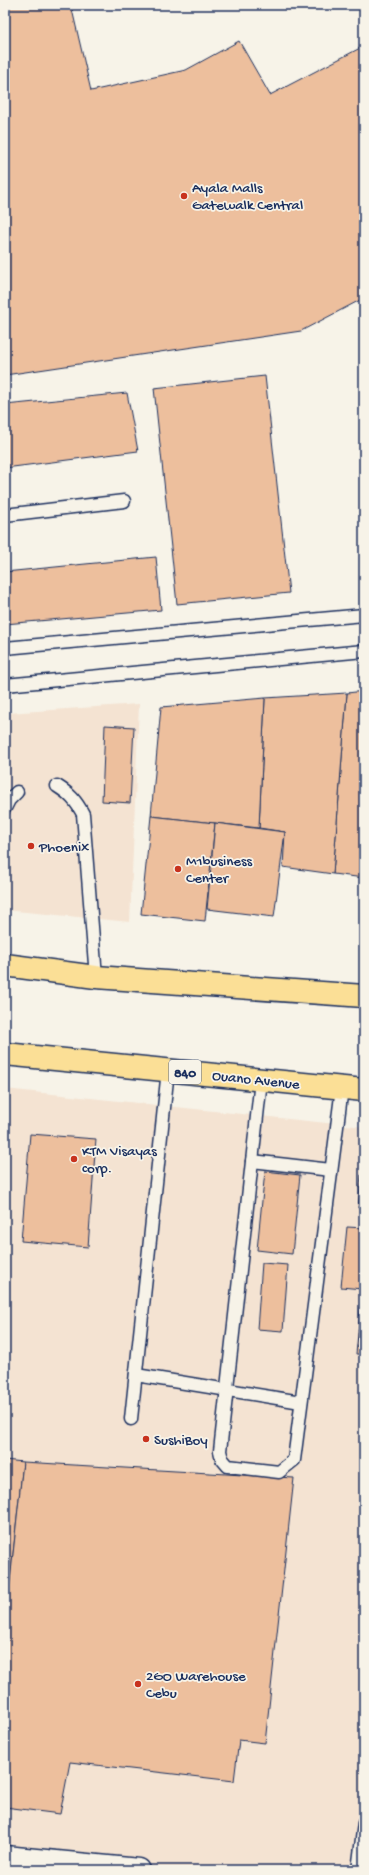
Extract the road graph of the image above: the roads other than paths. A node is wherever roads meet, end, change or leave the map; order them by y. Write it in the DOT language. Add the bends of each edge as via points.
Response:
graph roads {
  1 [pos="124,501"];
  2 [pos="5,515"];
  3 [pos="364,615"];
  4 [pos="5,648"];
  5 [pos="364,651"];
  6 [pos="5,685"];
  7 [pos="57,786"];
  8 [pos="17,792"];
  9 [pos="5,808"];
  10 [pos="5,965"];
  11 [pos="96,977"];
  12 [pos="364,996"];
  13 [pos="5,1054"];
  14 [pos="168,1070"];
  15 [pos="261,1080"];
  16 [pos="342,1088"];
  17 [pos="364,1090"];
  18 [pos="252,1161"];
  19 [pos="331,1170"];
  20 [pos="136,1375"];
  21 [pos="227,1391"];
  22 [pos="301,1402"];
  23 [pos="131,1419"];
  24 [pos="364,1823"];
  25 [pos="5,1858"];
  26 [pos="139,1870"];
  27 [pos="358,1870"];
  1 -- 2 [label="lane"];
  3 -- 4 [label="lane"];
  5 -- 6 [label="lane"];
  7 -- 11 [label="lane" via="68,792 83,814"];
  8 -- 9 [label="lane"];
  10 -- 11 [label="highway"];
  11 -- 12 [label="highway"];
  13 -- 14 [label="highway, Ouano Avenue / 840"];
  14 -- 15 [label="highway, Ouano Avenue / 840"];
  14 -- 20 [label="lane"];
  15 -- 16 [label="highway, Ouano Avenue / 840"];
  15 -- 18 [label="lane"];
  16 -- 17 [label="highway, Ouano Avenue / 840"];
  16 -- 19 [label="lane"];
  18 -- 19 [label="lane"];
  18 -- 21 [label="lane"];
  19 -- 22 [label="lane"];
  20 -- 21 [label="lane"];
  20 -- 23 [label="lane"];
  21 -- 22 [label="lane"];
  21 -- 22 [label="lane" via="220,1451 228,1466 279,1472 294,1460"];
  24 -- 27 [label="lane"];
  25 -- 26 [label="street"];
}
